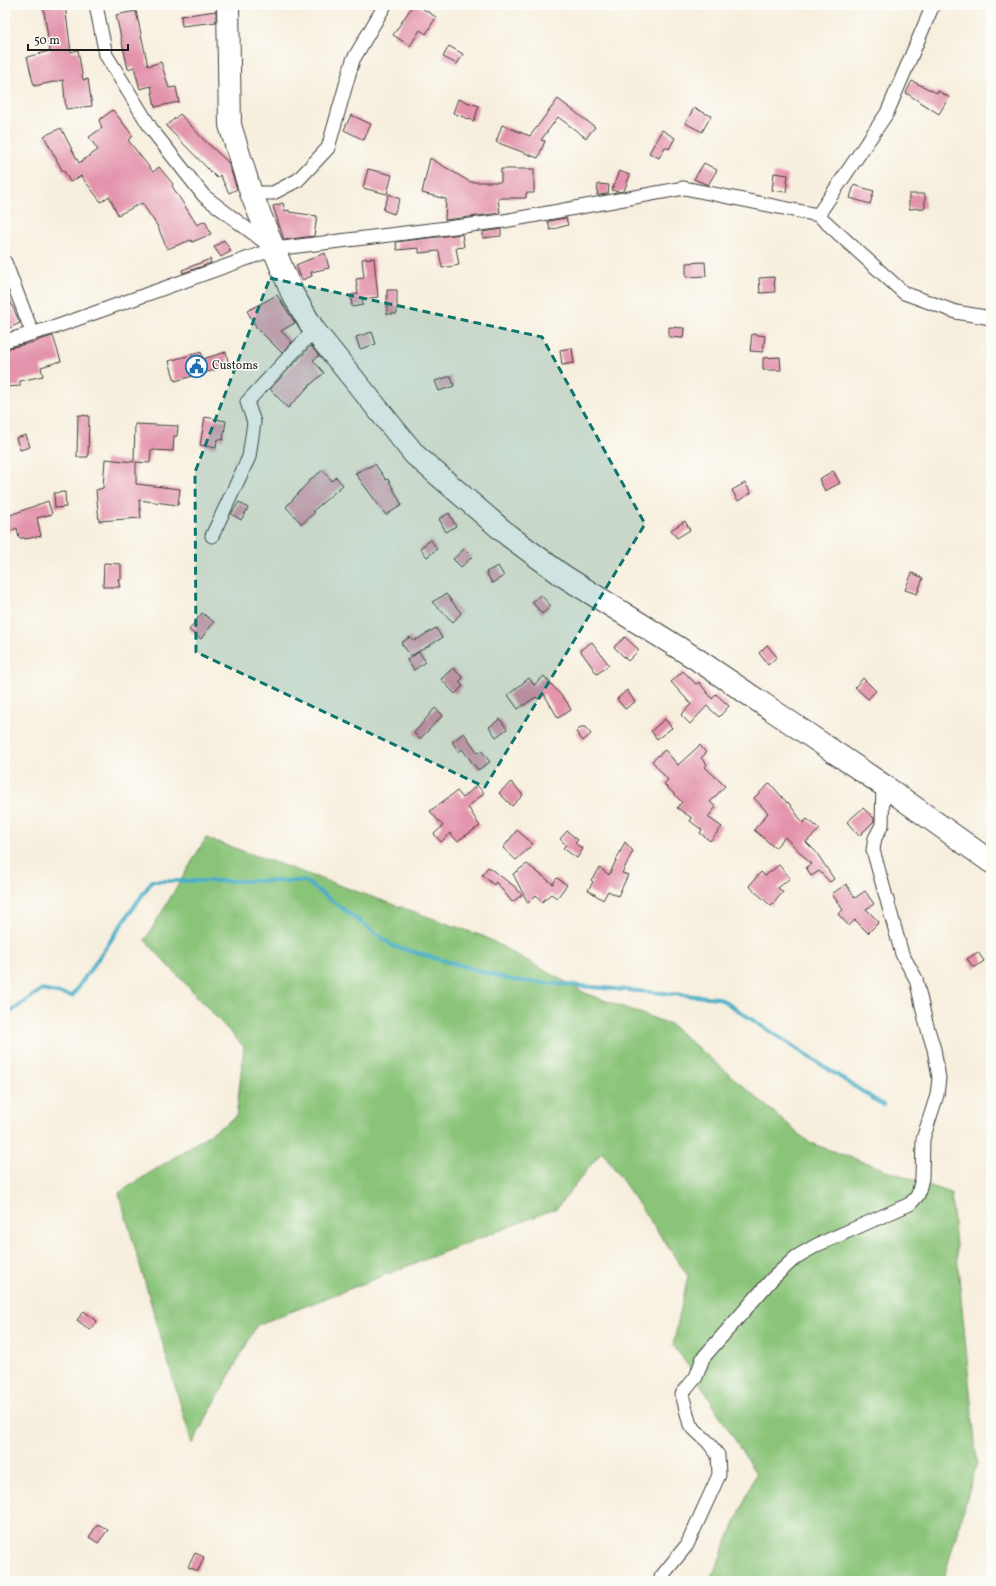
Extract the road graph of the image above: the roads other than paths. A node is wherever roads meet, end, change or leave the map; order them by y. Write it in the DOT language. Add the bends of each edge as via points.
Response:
graph roads {
  1 [pos="96,5"];
  2 [pos="228,5"];
  3 [pos="385,5"];
  4 [pos="933,5"];
  5 [pos="251,193"];
  6 [pos="818,215"];
  7 [pos="274,249"];
  8 [pos="5,262"];
  9 [pos="991,318"];
  10 [pos="314,330"];
  11 [pos="32,332"];
  12 [pos="5,341"];
  13 [pos="212,536"];
  14 [pos="883,784"];
  15 [pos="991,862"];
  16 [pos="661,1581"];
  1 -- 7 [label="street" via="106,54 152,130 204,196"];
  2 -- 5 [label="highway" via="230,124"];
  3 -- 5 [label="street" via="353,60 328,148 298,180 273,193"];
  4 -- 6 [label="street" via="887,113"];
  5 -- 7 [label="highway"];
  6 -- 7 [label="street" via="684,188 504,221"];
  6 -- 9 [label="street" via="904,293 956,312"];
  7 -- 10 [label="highway" via="292,293"];
  7 -- 11 [label="street" via="55,327"];
  8 -- 11 [label="street"];
  10 -- 13 [label="street" via="247,402 254,422 249,456"];
  10 -- 14 [label="highway" via="415,455 509,536 562,575 695,658"];
  11 -- 12 [label="street"];
  14 -- 15 [label="highway"];
  14 -- 16 [label="street" via="882,825 875,838 873,850 902,954 916,979 939,1078 937,1095 923,1139 922,1178 918,1195 910,1204 817,1245 796,1257 772,1279 703,1358 696,1377 682,1394 690,1426 718,1455 719,1475 687,1545 661,1577"];
}
